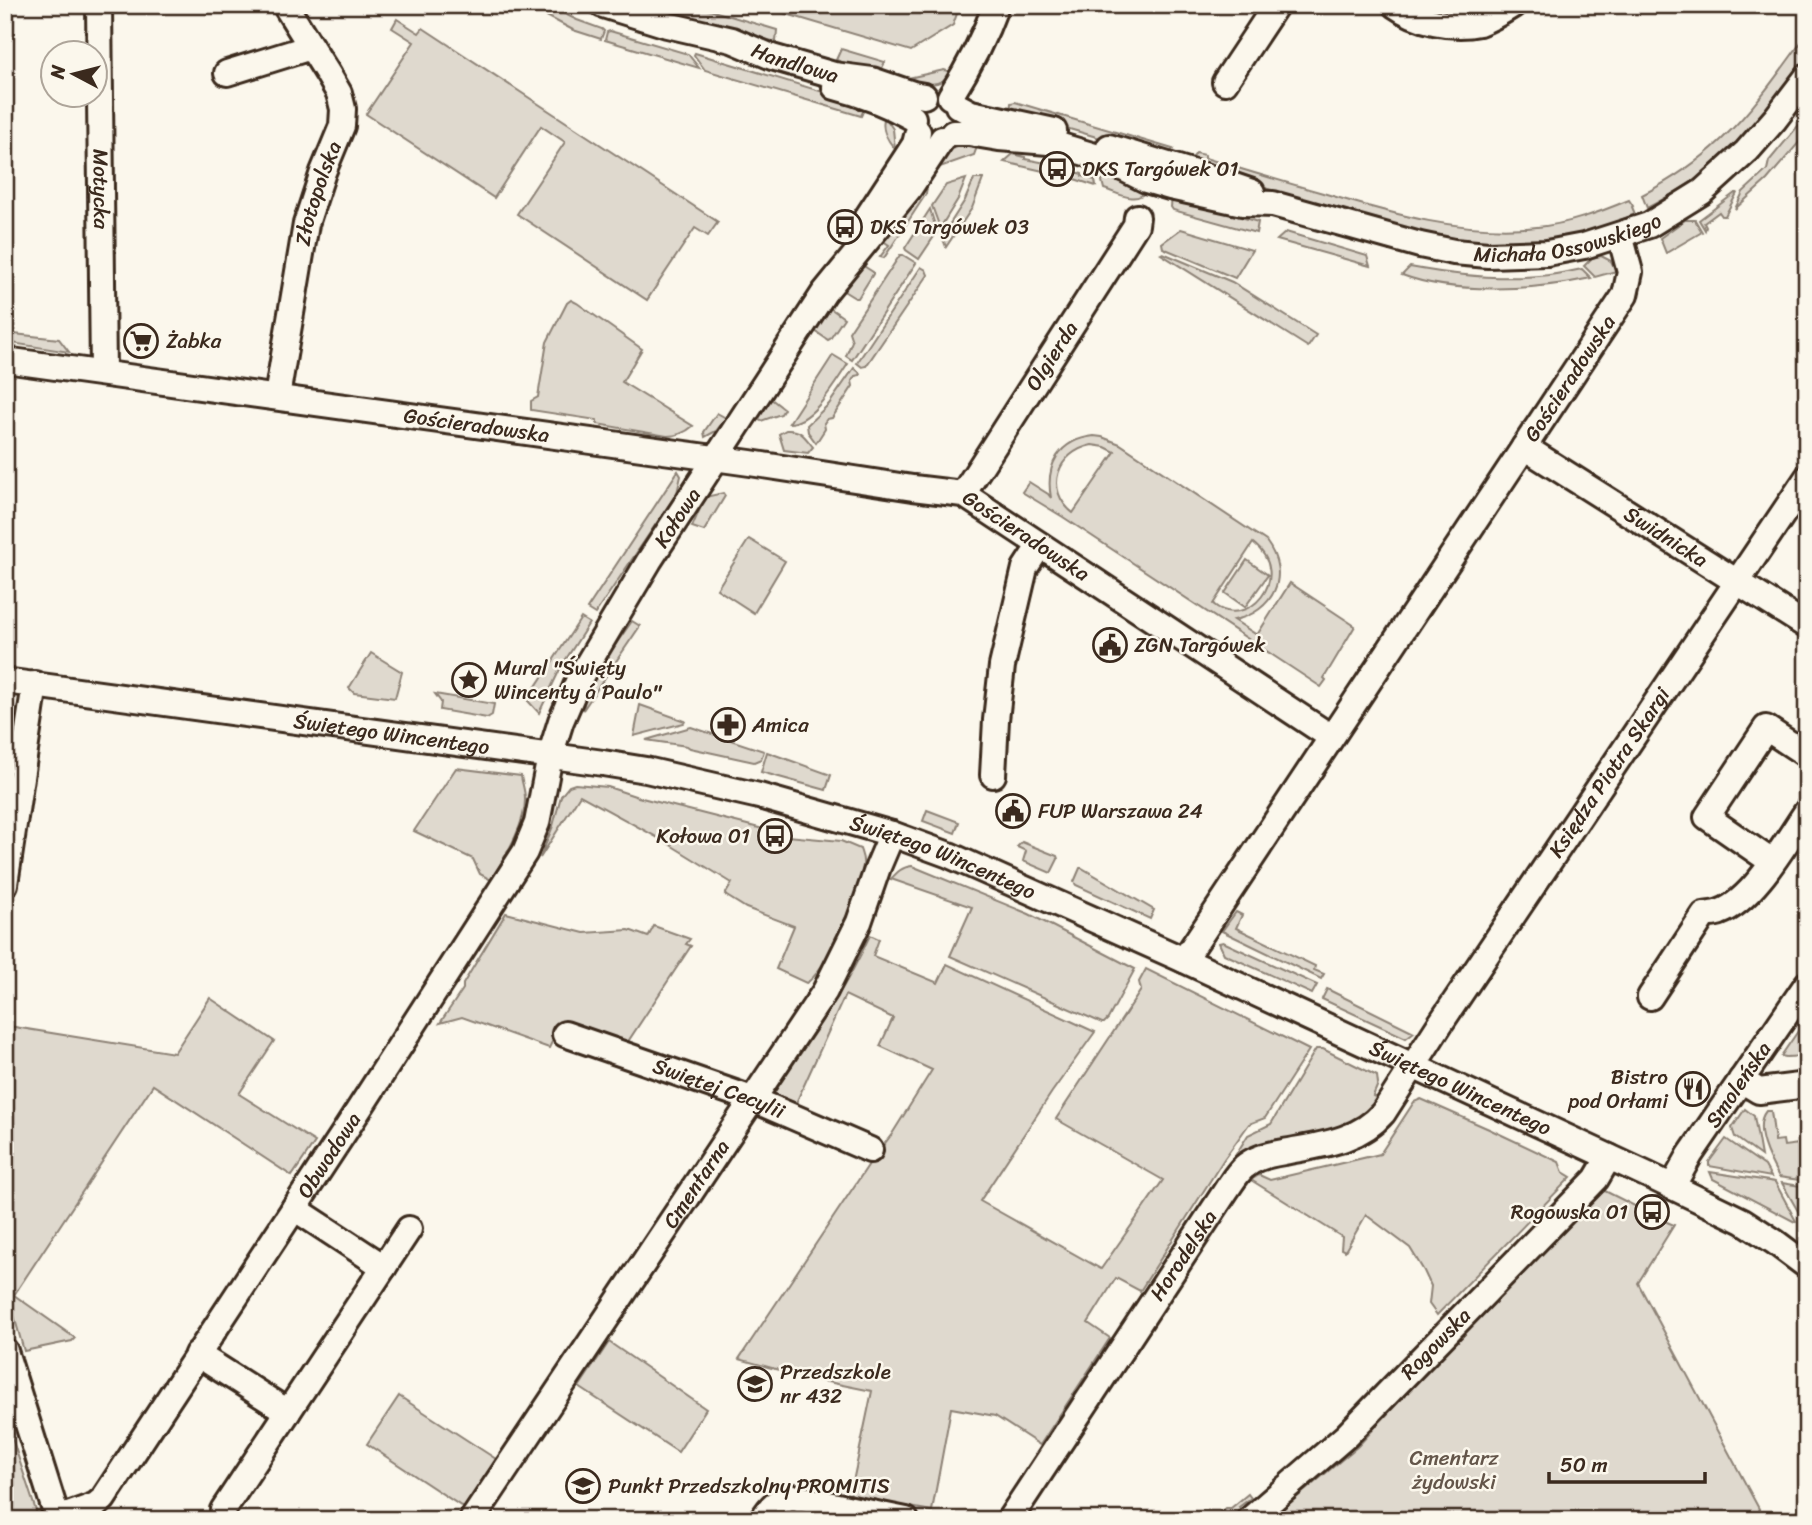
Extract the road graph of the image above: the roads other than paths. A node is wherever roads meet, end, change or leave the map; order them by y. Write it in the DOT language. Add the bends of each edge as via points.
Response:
graph roads {
  1 [pos="99,5"];
  2 [pos="285,5"];
  3 [pos="603,5"];
  4 [pos="996,5"];
  5 [pos="1276,5"];
  6 [pos="1395,5"];
  7 [pos="1513,5"];
  8 [pos="667,25"];
  9 [pos="311,47"];
  10 [pos="227,73"];
  11 [pos="1807,77"];
  12 [pos="1225,82"];
  13 [pos="924,96"];
  14 [pos="954,101"];
  15 [pos="916,125"];
  16 [pos="948,136"];
  17 [pos="1273,204"];
  18 [pos="1137,217"];
  19 [pos="1620,236"];
  20 [pos="824,293"];
  21 [pos="5,360"];
  22 [pos="103,373"];
  23 [pos="277,397"];
  24 [pos="1524,447"];
  25 [pos="715,459"];
  26 [pos="1807,478"];
  27 [pos="963,494"];
  28 [pos="1040,545"];
  29 [pos="1737,582"];
  30 [pos="1807,625"];
  31 [pos="5,681"];
  32 [pos="35,684"];
  33 [pos="1331,737"];
  34 [pos="1807,755"];
  35 [pos="550,756"];
  36 [pos="993,775"];
  37 [pos="1807,811"];
  38 [pos="892,834"];
  39 [pos="1772,862"];
  40 [pos="5,884"];
  41 [pos="1184,960"];
  42 [pos="1807,984"];
  43 [pos="1650,998"];
  44 [pos="565,1034"];
  45 [pos="1413,1067"];
  46 [pos="1741,1080"];
  47 [pos="1807,1085"];
  48 [pos="752,1099"];
  49 [pos="870,1150"];
  50 [pos="1609,1157"];
  51 [pos="1672,1186"];
  52 [pos="294,1208"];
  53 [pos="410,1229"];
  54 [pos="384,1266"];
  55 [pos="1807,1266"];
  56 [pos="5,1351"];
  57 [pos="197,1354"];
  58 [pos="288,1412"];
  59 [pos="223,1510"];
  60 [pos="765,1515"];
  61 [pos="58,1519"];
  62 [pos="472,1520"];
  63 [pos="906,1520"];
  64 [pos="1009,1520"];
  65 [pos="1249,1520"];
  1 -- 22 [label="street, Motycka"];
  2 -- 9 [label="street, Złotopolska"];
  3 -- 8 [label="street, Handlowa"];
  4 -- 14 [label="street"];
  5 -- 12 [label="street"];
  6 -- 7 [label="street" via="1429,21 1462,25 1480,22"];
  8 -- 13 [label="street, Handlowa" via="732,40 834,75 872,80"];
  8 -- 15 [label="street, Handlowa" via="754,62 857,93 901,111"];
  9 -- 10 [label="street"];
  9 -- 23 [label="street, Złotopolska" via="338,93 342,126 306,224"];
  11 -- 19 [label="street, Michała Ossowskiego" via="1775,120 1710,185 1648,225"];
  13 -- 14 [label="street" via="940,93"];
  13 -- 15 [label="street" via="915,106"];
  14 -- 16 [label="street" via="959,123"];
  14 -- 17 [label="street, Michała Ossowskiego" via="971,113 1055,131 1223,181"];
  15 -- 16 [label="street" via="932,140"];
  15 -- 20 [label="street, Kołowa" via="915,144 852,240"];
  16 -- 17 [label="street, Michała Ossowskiego" via="969,133 1048,142 1105,159 1170,187 1243,203"];
  16 -- 20 [label="street, Kołowa"];
  17 -- 19 [label="street, Michała Ossowskiego" via="1454,252 1547,253"];
  18 -- 27 [label="street, Olgierda"];
  19 -- 24 [label="street, Gościeradowska" via="1630,272 1625,295"];
  20 -- 25 [label="street, Kołowa"];
  21 -- 22 [label="street, Gościeradowska"];
  22 -- 23 [label="street, Gościeradowska"];
  23 -- 25 [label="street, Gościeradowska"];
  24 -- 29 [label="street, Świdnicka"];
  24 -- 33 [label="street, Gościeradowska"];
  25 -- 27 [label="street, Gościeradowska"];
  25 -- 35 [label="street, Kołowa" via="580,677"];
  26 -- 29 [label="street, Księdza Piotra Skargi"];
  27 -- 28 [label="street, Gościeradowska"];
  28 -- 33 [label="street, Gościeradowska"];
  28 -- 36 [label="street" via="1025,568 1002,666"];
  29 -- 30 [label="street, Świdnicka"];
  29 -- 45 [label="street, Księdza Piotra Skargi"];
  31 -- 32 [label="street, Świętego Wincentego"];
  32 -- 35 [label="street, Świętego Wincentego"];
  32 -- 40 [label="street"];
  33 -- 41 [label="street"];
  34 -- 39 [label="street" via="1766,728 1707,817"];
  35 -- 38 [label="street, Świętego Wincentego" via="646,770"];
  35 -- 52 [label="street, Obwodowa" via="537,823 525,852"];
  37 -- 39 [label="street"];
  38 -- 41 [label="street, Świętego Wincentego"];
  38 -- 48 [label="street, Cmentarna" via="859,922 825,990"];
  39 -- 43 [label="street" via="1738,902 1704,915"];
  41 -- 45 [label="street, Świętego Wincentego"];
  42 -- 46 [label="street, Smoleńska"];
  44 -- 48 [label="street, Świętej Cecylii"];
  45 -- 50 [label="street, Świętego Wincentego"];
  45 -- 64 [label="street, Horodelska" via="1376,1122 1362,1131 1329,1143 1270,1154 1244,1167"];
  46 -- 47 [label="street" via="1759,1091"];
  46 -- 51 [label="street, Smoleńska"];
  48 -- 49 [label="street, Świętej Cecylii"];
  48 -- 62 [label="street, Cmentarna"];
  50 -- 51 [label="street, Świętego Wincentego"];
  50 -- 65 [label="street, Rogowska" via="1595,1179 1346,1436"];
  51 -- 55 [label="street, Świętego Wincentego" via="1739,1219"];
  52 -- 54 [label="street"];
  52 -- 57 [label="street, Obwodowa"];
  53 -- 54 [label="street"];
  54 -- 58 [label="street"];
  56 -- 61 [label="street"];
  57 -- 58 [label="street"];
  57 -- 61 [label="street, Obwodowa" via="103,1499"];
  58 -- 59 [label="street"];
  60 -- 63 [label="street" via="776,1502 793,1497"];
}
